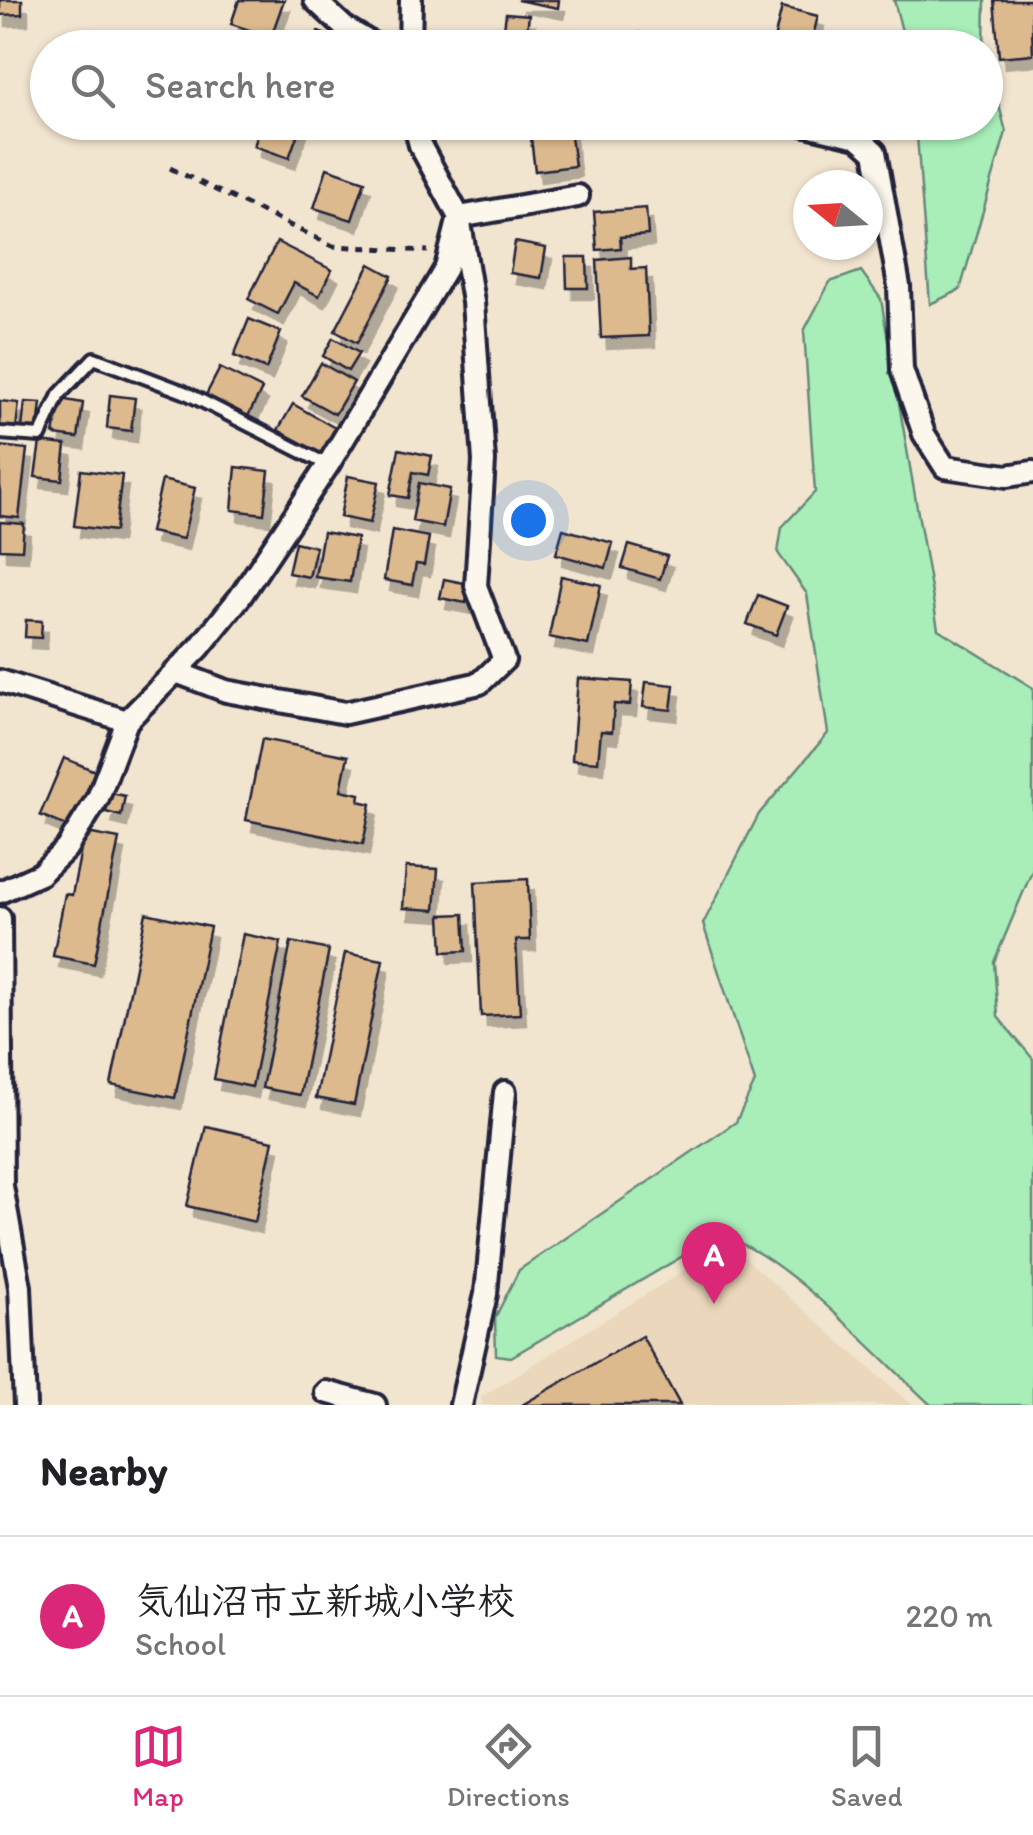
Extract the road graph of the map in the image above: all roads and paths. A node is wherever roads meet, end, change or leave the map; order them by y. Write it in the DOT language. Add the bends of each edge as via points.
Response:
graph roads {
  1 [pos="315,0"];
  2 [pos="411,0"];
  3 [pos="349,30"];
  4 [pos="410,30"];
  5 [pos="419,140"];
  6 [pos="860,140"];
  7 [pos="170,168"];
  8 [pos="578,196"];
  9 [pos="459,217"];
  10 [pos="451,252"];
  11 [pos="0,433"];
  12 [pos="328,464"];
  13 [pos="1033,472"];
  14 [pos="176,672"];
  15 [pos="0,681"];
  16 [pos="128,721"];
  17 [pos="0,892"];
  18 [pos="0,918"];
  19 [pos="506,1092"];
  20 [pos="326,1392"];
  21 [pos="25,1405"];
  22 [pos="374,1405"];
  23 [pos="461,1405"];
  1 -- 3 [label="street"];
  2 -- 4 [label="street"];
  5 -- 9 [label="street"];
  6 -- 13 [label="street" via="875,152 899,286 902,370 924,434 945,467 1007,476"];
  7 -- 10 [label="path" via="333,246"];
  8 -- 9 [label="street"];
  9 -- 10 [label="street"];
  9 -- 14 [label="street" via="473,302 484,461 476,586 504,660 480,684 344,713 226,691"];
  10 -- 12 [label="street"];
  11 -- 12 [label="lane" via="40,436 59,395 94,358 184,392"];
  12 -- 14 [label="street" via="240,597"];
  14 -- 16 [label="street"];
  15 -- 16 [label="street"];
  16 -- 17 [label="street" via="98,798 66,849 40,874"];
  18 -- 21 [label="street" via="2,1186 20,1288"];
  19 -- 23 [label="street" via="486,1294"];
  20 -- 22 [label="street"];
}
